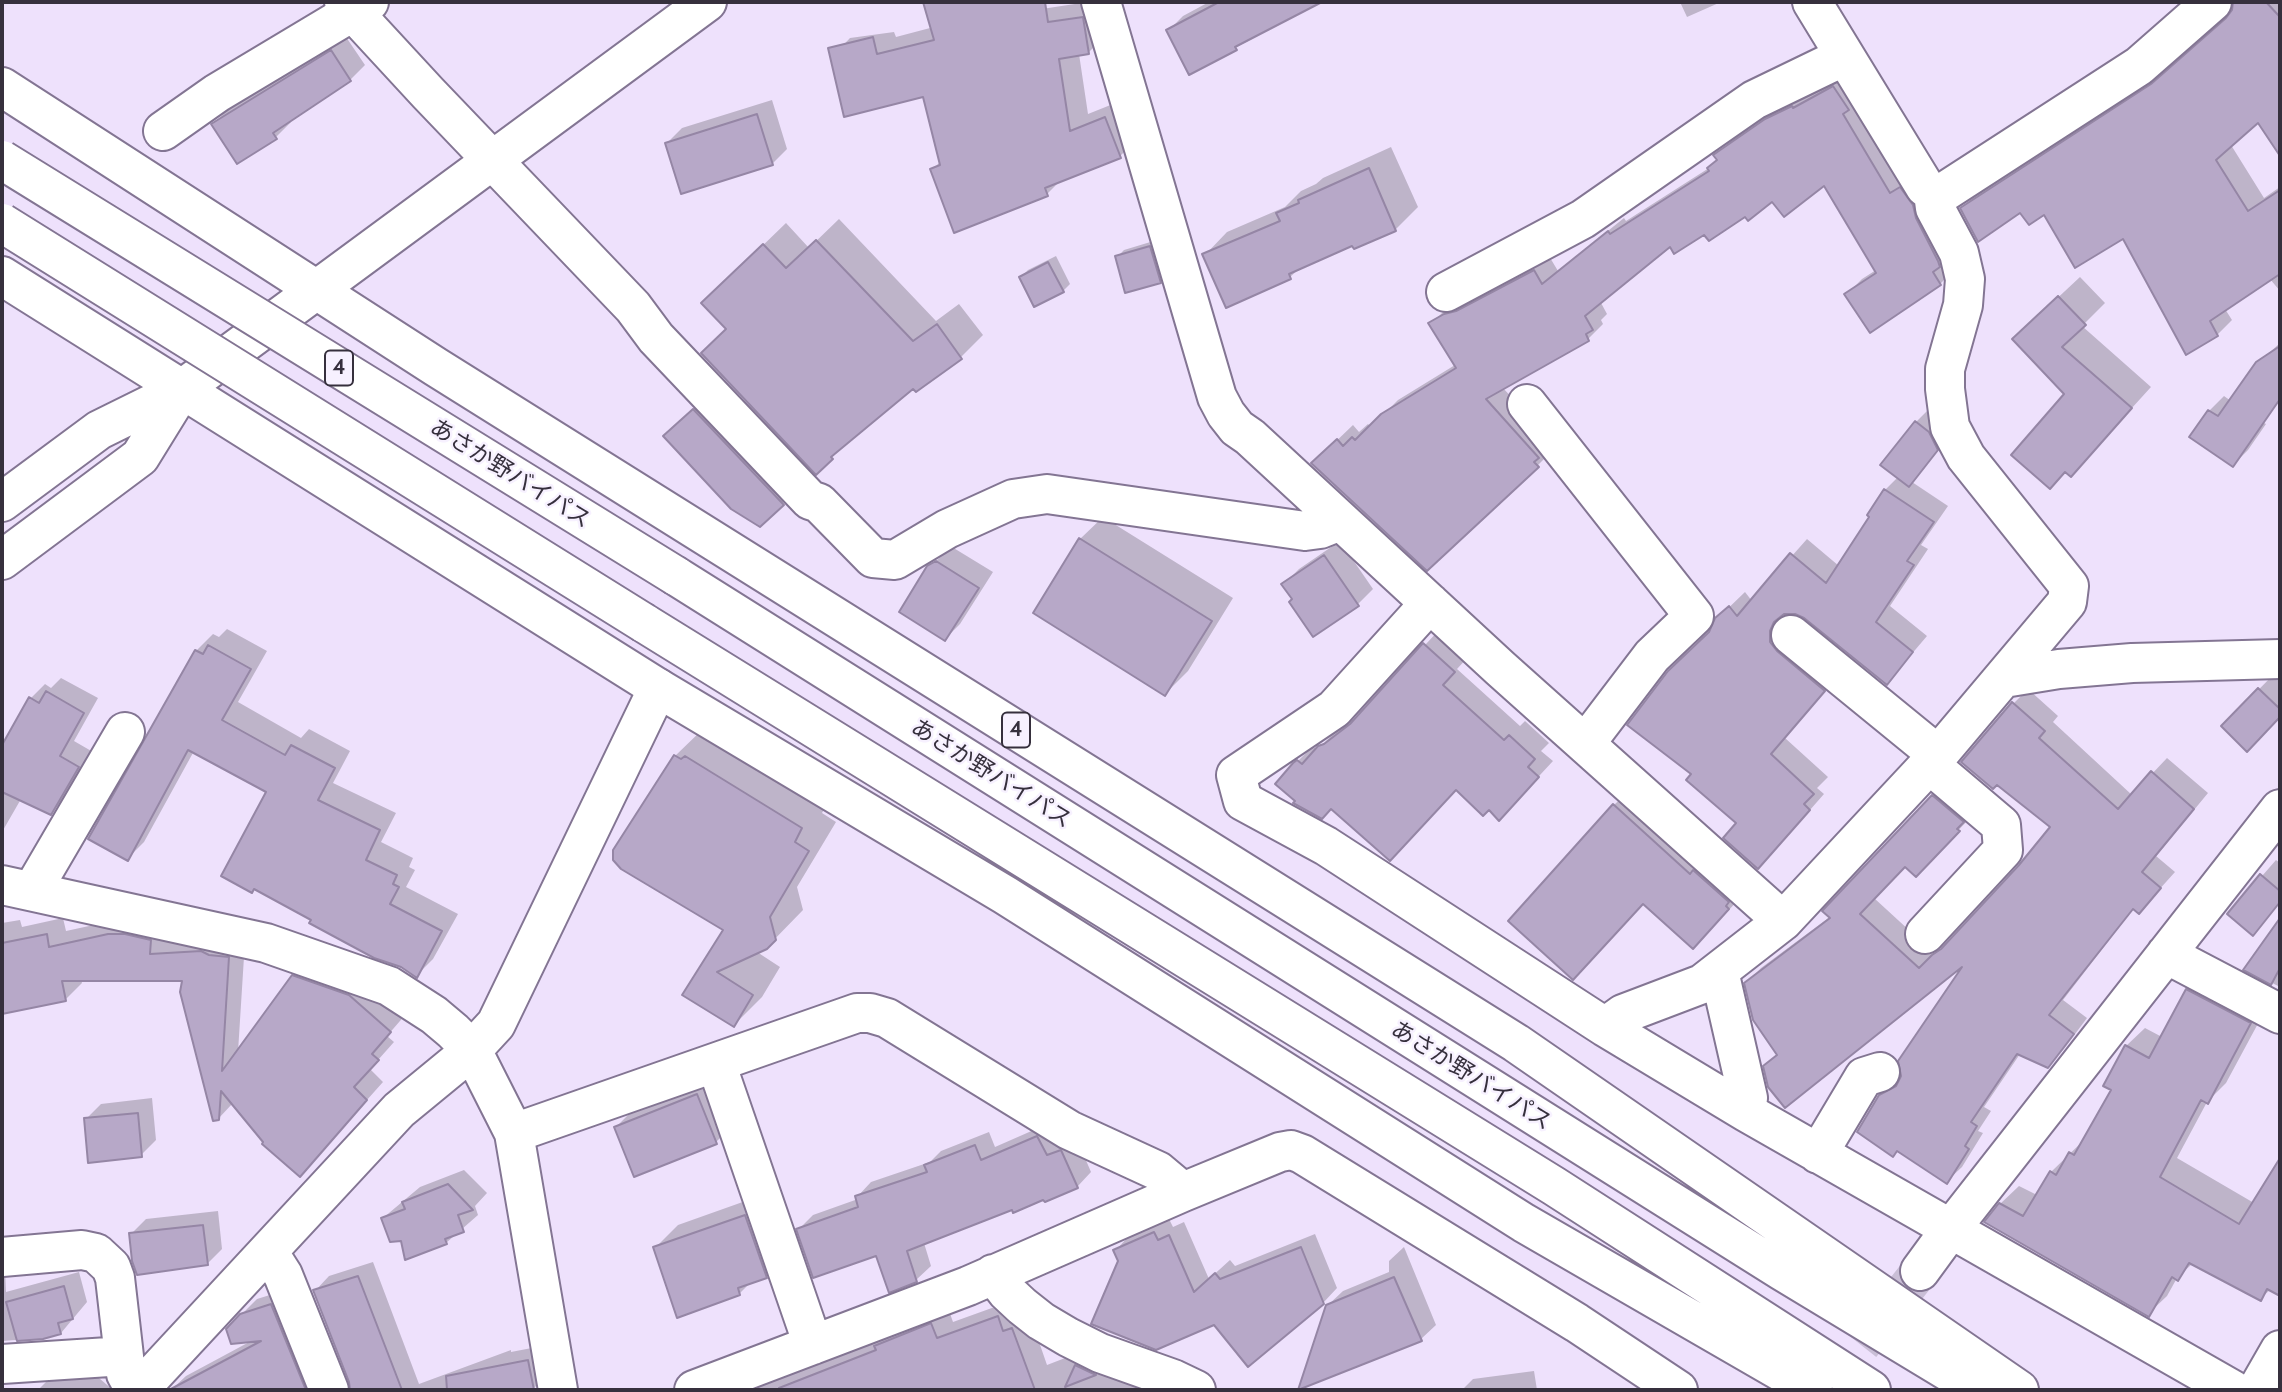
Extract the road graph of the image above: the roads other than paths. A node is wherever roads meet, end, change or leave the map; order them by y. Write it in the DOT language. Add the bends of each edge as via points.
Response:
graph roads {
  1 [pos="706,2"];
  2 [pos="1101,2"];
  3 [pos="1812,2"];
  4 [pos="2212,2"];
  5 [pos="356,5"];
  6 [pos="1846,56"];
  7 [pos="2,87"];
  8 [pos="163,131"];
  9 [pos="2,160"];
  10 [pos="492,161"];
  11 [pos="1933,193"];
  12 [pos="2,223"];
  13 [pos="2,276"];
  14 [pos="317,289"];
  15 [pos="1446,292"];
  16 [pos="182,389"];
  17 [pos="1527,404"];
  18 [pos="2,502"];
  19 [pos="1340,521"];
  20 [pos="2,560"];
  21 [pos="1430,603"];
  22 [pos="1791,635"];
  23 [pos="2280,659"];
  24 [pos="2004,678"];
  25 [pos="658,688"];
  26 [pos="125,732"];
  27 [pos="1586,744"];
  28 [pos="1933,760"];
  29 [pos="2280,809"];
  30 [pos="17,888"];
  31 [pos="1783,921"];
  32 [pos="1925,934"];
  33 [pos="2166,954"];
  34 [pos="1719,971"];
  35 [pos="2280,1014"];
  36 [pos="1605,1027"];
  37 [pos="472,1050"];
  38 [pos="716,1063"];
  39 [pos="1880,1072"];
  40 [pos="1746,1112"];
  41 [pos="514,1133"];
  42 [pos="1818,1154"];
  43 [pos="1183,1192"];
  44 [pos="1950,1230"];
  45 [pos="269,1253"];
  46 [pos="2,1256"];
  47 [pos="1920,1271"];
  48 [pos="993,1274"];
  49 [pos="813,1345"];
  50 [pos="2280,1350"];
  51 [pos="2,1364"];
  52 [pos="133,1379"];
  53 [pos="329,1390"];
  54 [pos="558,1390"];
  55 [pos="694,1390"];
  56 [pos="1196,1390"];
  57 [pos="1678,1390"];
  58 [pos="1813,1390"];
  59 [pos="1871,1390"];
  60 [pos="1979,1390"];
  61 [pos="2019,1390"];
  62 [pos="2233,1390"];
  63 [pos="2257,1390"];
  1 -- 10 [label="main road"];
  2 -- 19 [label="main road" via="1217,397 1237,428"];
  3 -- 6 [label="main road"];
  4 -- 11 [label="main road" via="2139,66 1949,191"];
  5 -- 8 [label="main road"];
  5 -- 10 [label="main road"];
  6 -- 11 [label="main road" via="1924,187"];
  6 -- 15 [label="main road" via="1754,100 1583,219"];
  7 -- 14 [label="main road, 4"];
  9 -- 60 [label="main road, あさか野バイパス / 4, bridge"];
  10 -- 14 [label="main road"];
  10 -- 19 [label="main road" via="634,307 656,338 810,500 820,503 873,558 895,560 947,529 1013,499 1047,494 1305,531"];
  11 -- 24 [label="main road" via="1965,279 1964,304 1945,369 1950,427 1966,457 2069,586 2067,601"];
  12 -- 59 [label="main road, 4, bridge" via="1554,1186"];
  13 -- 16 [label="main road"];
  14 -- 16 [label="main road"];
  14 -- 61 [label="main road, 4" via="1516,1043"];
  16 -- 18 [label="main road" via="99,430"];
  16 -- 20 [label="main road" via="140,457"];
  16 -- 25 [label="main road"];
  17 -- 27 [label="main road" via="1694,615 1652,656"];
  19 -- 21 [label="main road"];
  21 -- 27 [label="main road"];
  21 -- 36 [label="main road" via="1335,709 1237,775 1242,801 1326,846"];
  22 -- 28 [label="main road"];
  23 -- 24 [label="main road" via="2132,663"];
  24 -- 28 [label="main road"];
  25 -- 37 [label="main road" via="503,1012"];
  25 -- 58 [label="main road" via="1005,895 1524,1223"];
  26 -- 30 [label="main road"];
  27 -- 31 [label="main road"];
  28 -- 31 [label="main road"];
  28 -- 32 [label="main road" via="2001,825 2003,850"];
  29 -- 33 [label="main road"];
  30 -- 37 [label="main road" via="266,943 389,986 434,1015"];
  31 -- 34 [label="main road"];
  33 -- 35 [label="main road"];
  33 -- 44 [label="main road"];
  34 -- 36 [label="main road" via="1702,984 1623,1014"];
  34 -- 40 [label="main road" via="1748,1098"];
  36 -- 40 [label="main road"];
  37 -- 41 [label="main road"];
  37 -- 45 [label="main road" via="399,1110"];
  38 -- 41 [label="main road"];
  38 -- 43 [label="main road" via="857,1013 887,1018 1069,1130 1158,1171"];
  38 -- 49 [label="main road"];
  39 -- 42 [label="main road" via="1864,1077"];
  40 -- 42 [label="main road"];
  41 -- 54 [label="main road"];
  42 -- 44 [label="main road"];
  43 -- 48 [label="main road"];
  43 -- 57 [label="main road" via="1280,1152 1302,1154"];
  44 -- 47 [label="main road"];
  44 -- 62 [label="main road"];
  45 -- 52 [label="main road"];
  45 -- 53 [label="main road" via="284,1275"];
  46 -- 52 [label="main road" via="82,1250 96,1253 111,1267"];
  48 -- 49 [label="main road"];
  48 -- 56 [label="main road" via="1022,1306 1068,1337"];
  49 -- 55 [label="main road"];
  50 -- 63 [label="main road"];
  51 -- 52 [label="main road"];
}
